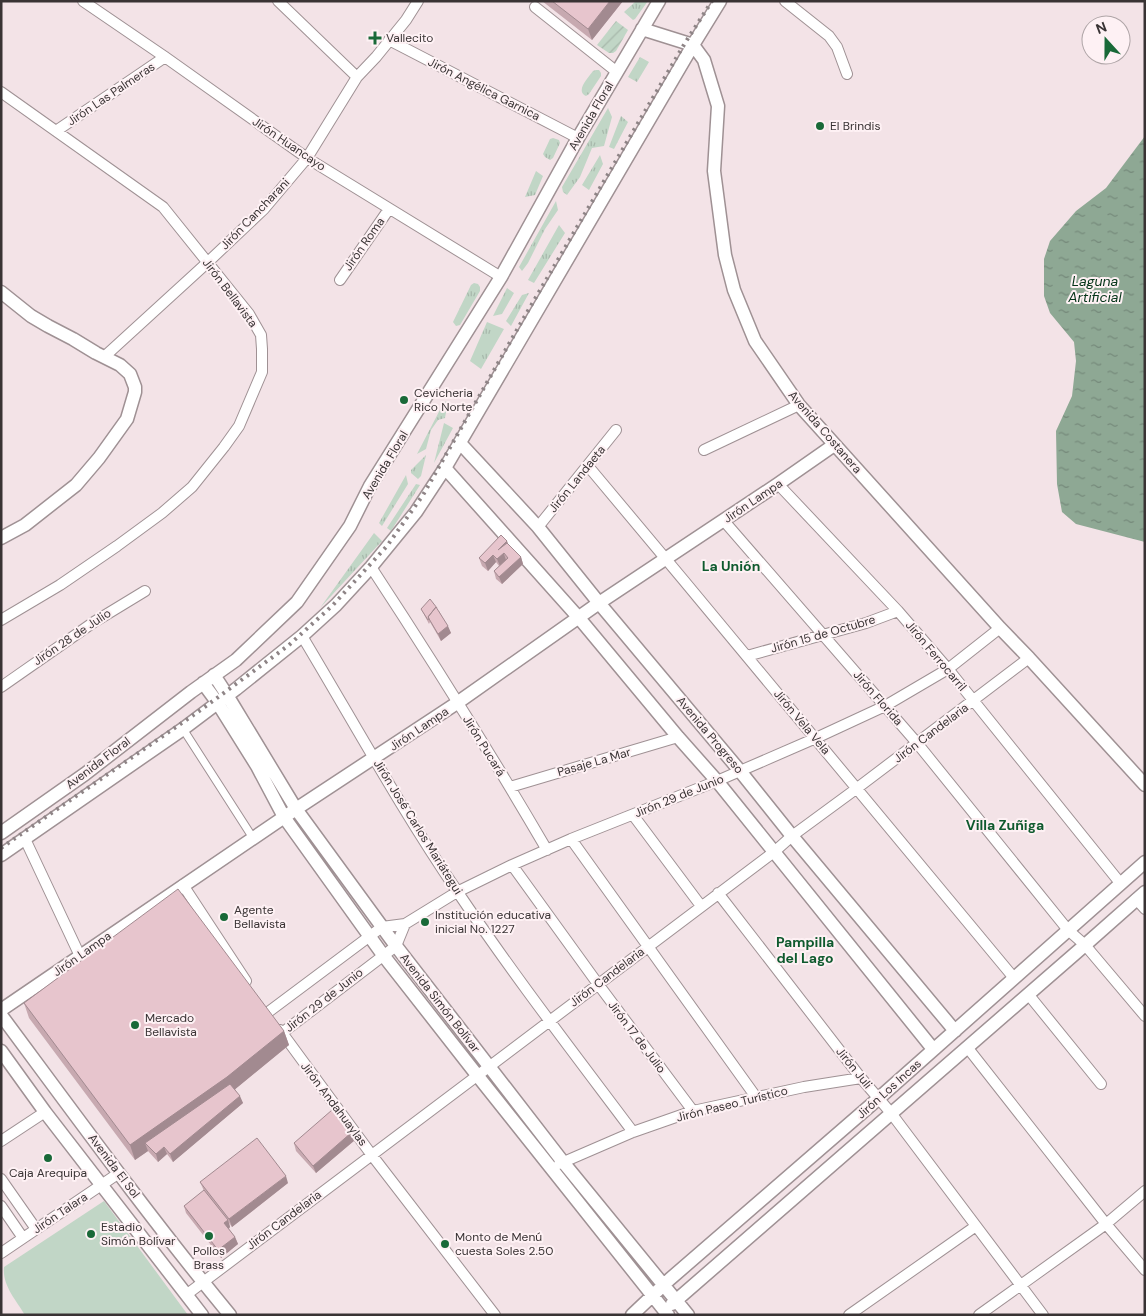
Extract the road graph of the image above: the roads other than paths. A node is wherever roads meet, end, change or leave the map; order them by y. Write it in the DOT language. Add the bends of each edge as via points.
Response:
graph roads {
  1 [pos="83,1"];
  2 [pos="278,1"];
  3 [pos="418,1"];
  4 [pos="660,1"];
  5 [pos="720,1"];
  6 [pos="785,1"];
  7 [pos="535,7"];
  8 [pos="642,30"];
  9 [pos="389,40"];
  10 [pos="693,45"];
  11 [pos="165,57"];
  12 [pos="616,72"];
  13 [pos="846,74"];
  14 [pos="357,77"];
  15 [pos="1,92"];
  16 [pos="56,131"];
  17 [pos="578,138"];
  18 [pos="307,158"];
  19 [pos="389,209"];
  20 [pos="208,262"];
  21 [pos="500,277"];
  22 [pos="340,280"];
  23 [pos="1,292"];
  24 [pos="104,357"];
  25 [pos="799,405"];
  26 [pos="616,430"];
  27 [pos="460,443"];
  28 [pos="834,445"];
  29 [pos="704,450"];
  30 [pos="588,466"];
  31 [pos="446,468"];
  32 [pos="778,484"];
  33 [pos="724,521"];
  34 [pos="538,527"];
  35 [pos="1,538"];
  36 [pos="666,559"];
  37 [pos="371,567"];
  38 [pos="145,591"];
  39 [pos="600,603"];
  40 [pos="898,611"];
  41 [pos="579,618"];
  42 [pos="1,620"];
  43 [pos="1000,628"];
  44 [pos="302,636"];
  45 [pos="823,636"];
  46 [pos="748,656"];
  47 [pos="1029,658"];
  48 [pos="948,670"];
  49 [pos="214,675"];
  50 [pos="203,683"];
  51 [pos="1,686"];
  52 [pos="222,699"];
  53 [pos="973,701"];
  54 [pos="457,703"];
  55 [pos="885,706"];
  56 [pos="183,729"];
  57 [pos="678,738"];
  58 [pos="816,738"];
  59 [pos="917,743"];
  60 [pos="374,758"];
  61 [pos="740,771"];
  62 [pos="717,781"];
  63 [pos="1145,785"];
  64 [pos="510,787"];
  65 [pos="856,789"];
  66 [pos="296,809"];
  67 [pos="633,815"];
  68 [pos="284,817"];
  69 [pos="1,833"];
  70 [pos="792,836"];
  71 [pos="253,838"];
  72 [pos="25,839"];
  73 [pos="571,839"];
  74 [pos="547,850"];
  75 [pos="774,852"];
  76 [pos="1,855"];
  77 [pos="1145,862"];
  78 [pos="512,865"];
  79 [pos="1121,884"];
  80 [pos="183,886"];
  81 [pos="457,892"];
  82 [pos="718,893"];
  83 [pos="1142,900"];
  84 [pos="701,906"];
  85 [pos="405,924"];
  86 [pos="382,927"];
  87 [pos="1068,930"];
  88 [pos="370,936"];
  89 [pos="396,946"];
  90 [pos="648,946"];
  91 [pos="1085,946"];
  92 [pos="383,955"];
  93 [pos="80,956"];
  94 [pos="1014,978"];
  95 [pos="598,984"];
  96 [pos="251,989"];
  97 [pos="1028,994"];
  98 [pos="264,1009"];
  99 [pos="1,1010"];
  100 [pos="1,1015"];
  101 [pos="1145,1016"];
  102 [pos="549,1020"];
  103 [pos="955,1031"];
  104 [pos="282,1033"];
  105 [pos="968,1047"];
  106 [pos="933,1049"];
  107 [pos="1,1051"];
  108 [pos="488,1066"];
  109 [pos="477,1075"];
  110 [pos="862,1078"];
  111 [pos="1101,1084"];
  112 [pos="756,1097"];
  113 [pos="878,1098"];
  114 [pos="693,1111"];
  115 [pos="45,1112"];
  116 [pos="891,1113"];
  117 [pos="633,1132"];
  118 [pos="1,1141"];
  119 [pos="371,1154"];
  120 [pos="563,1162"];
  121 [pos="551,1168"];
  122 [pos="119,1173"];
  123 [pos="1,1179"];
  124 [pos="102,1186"];
  125 [pos="1145,1191"];
  126 [pos="1,1206"];
  127 [pos="1106,1224"];
  128 [pos="976,1226"];
  129 [pos="36,1230"];
  130 [pos="23,1238"];
  131 [pos="1,1253"];
  132 [pos="1145,1270"];
  133 [pos="203,1282"];
  134 [pos="664,1285"];
  135 [pos="1021,1286"];
  136 [pos="186,1295"];
  137 [pos="653,1295"];
  138 [pos="676,1300"];
  139 [pos="665,1314"];
  140 [pos="202,1315"];
  141 [pos="230,1315"];
  142 [pos="495,1315"];
  143 [pos="632,1315"];
  144 [pos="688,1315"];
  145 [pos="849,1315"];
  146 [pos="979,1315"];
  147 [pos="1043,1315"];
  1 -- 11 [label="street, Jirón Huancayo"];
  2 -- 14 [label="street"];
  3 -- 9 [label="street, Jirón Cancharani"];
  4 -- 8 [label="street, Avenida Floral"];
  5 -- 10 [label="street, Avenida Floral"];
  6 -- 13 [label="street" via="828,36 837,48"];
  7 -- 12 [label="street"];
  8 -- 10 [label="street"];
  8 -- 12 [label="street, Avenida Floral"];
  9 -- 14 [label="street, Jirón Cancharani"];
  9 -- 17 [label="street, Jirón Angélica Garnica"];
  10 -- 25 [label="street, Avenida Costanera" via="704,60 718,106 714,171 725,255 734,290 755,342"];
  10 -- 27 [label="street, Avenida Floral"];
  11 -- 16 [label="street, Jirón Las Palmeras"];
  11 -- 18 [label="street, Jirón Huancayo"];
  12 -- 17 [label="street, Avenida Floral"];
  14 -- 18 [label="street, Jirón Cancharani"];
  15 -- 16 [label="street, Jirón Bellavista"];
  16 -- 20 [label="street, Jirón Bellavista" via="163,207"];
  17 -- 21 [label="street, Avenida Floral"];
  18 -- 19 [label="street, Jirón Huancayo"];
  18 -- 20 [label="street, Jirón Cancharani" via="264,208"];
  19 -- 21 [label="street, Jirón Huancayo"];
  19 -- 22 [label="street, Jirón Roma"];
  20 -- 24 [label="street, Jirón Cancharani"];
  20 -- 42 [label="street, Jirón Bellavista" via="249,314 261,335 262,372 239,426 192,487 162,513 60,585"];
  21 -- 49 [label="street, Avenida Floral" via="370,486 350,526 297,602 236,660"];
  23 -- 24 [label="street" via="40,322"];
  24 -- 35 [label="street" via="125,369 133,381 136,392 127,419 76,485 31,520"];
  25 -- 28 [label="street, Avenida Costanera"];
  25 -- 29 [label="street"];
  26 -- 30 [label="street, Jirón Landaeta"];
  27 -- 31 [label="street, Avenida Floral"];
  27 -- 34 [label="street, Avenida Progreso"];
  28 -- 32 [label="street, Jirón Lampa"];
  28 -- 43 [label="street, Avenida Costanera"];
  30 -- 34 [label="street, Jirón Landaeta"];
  30 -- 36 [label="street, Jirón Vela Vela"];
  31 -- 37 [label="street, Avenida Floral" via="416,512"];
  31 -- 41 [label="street, Avenida Progreso"];
  32 -- 33 [label="street, Jirón Lampa"];
  32 -- 40 [label="street, Jirón Ferrocarril"];
  33 -- 36 [label="street, Jirón Lampa"];
  33 -- 45 [label="street, Jirón Florida"];
  34 -- 39 [label="street, Avenida Progreso"];
  36 -- 39 [label="street, Jirón Lampa"];
  36 -- 46 [label="street, Jirón Vela Vela"];
  37 -- 44 [label="street, Avenida Floral" via="336,606"];
  37 -- 54 [label="street, Jirón Pucará"];
  38 -- 51 [label="street, Jirón 28 de Julio"];
  39 -- 41 [label="street, Jirón Lampa"];
  39 -- 61 [label="street, Avenida Progreso"];
  40 -- 45 [label="street, Jirón 15 de Octubre"];
  40 -- 48 [label="street, Jirón Ferrocarril"];
  41 -- 54 [label="street, Jirón Lampa"];
  41 -- 57 [label="street, Avenida Progreso"];
  43 -- 47 [label="street, Avenida Costanera"];
  43 -- 48 [label="street, Jirón 29 de Junio"];
  44 -- 52 [label="street, Avenida Floral"];
  44 -- 60 [label="street, Jirón José Carlos Mariátegui"];
  45 -- 46 [label="street, Jirón 15 de Octubre"];
  45 -- 55 [label="street, Jirón Florida"];
  46 -- 58 [label="street, Jirón Vela Vela"];
  47 -- 53 [label="street, Jirón Candelaria"];
  47 -- 63 [label="street, Avenida Costanera"];
  48 -- 53 [label="street, Jirón Ferrocarril"];
  48 -- 55 [label="street, Jirón 29 de Junio"];
  49 -- 50 [label="street, Avenida Floral"];
  49 -- 52 [label="street, Avenida Simón Bolívar"];
  50 -- 52 [label="street, Avenida Simón Bolívar"];
  50 -- 69 [label="street, Avenida Floral" via="85,774"];
  52 -- 56 [label="street, Avenida Floral"];
  52 -- 66 [label="street, Avenida Simón Bolívar"];
  52 -- 68 [label="street, Avenida Simón Bolívar"];
  53 -- 59 [label="street, Jirón Candelaria"];
  53 -- 79 [label="street, Jirón Ferrocarril"];
  54 -- 60 [label="street, Jirón Lampa"];
  54 -- 64 [label="street, Jirón Pucará"];
  55 -- 58 [label="street, Jirón 29 de Junio"];
  55 -- 59 [label="street, Jirón Florida"];
  56 -- 71 [label="street"];
  56 -- 72 [label="street, Avenida Floral"];
  57 -- 62 [label="street, Avenida Progreso"];
  57 -- 64 [label="street, Pasaje La Mar"];
  58 -- 61 [label="street, Jirón 29 de Junio"];
  58 -- 65 [label="street, Jirón Vela Vela"];
  59 -- 65 [label="street, Jirón Candelaria"];
  59 -- 87 [label="street, Jirón Florida"];
  60 -- 66 [label="street, Jirón Lampa"];
  60 -- 81 [label="street, Jirón José Carlos Mariátegui"];
  61 -- 62 [label="street, Jirón 29 de Junio"];
  61 -- 70 [label="street, Avenida Progreso"];
  62 -- 67 [label="street, Jirón 29 de Junio"];
  62 -- 75 [label="street, Avenida Progreso"];
  64 -- 74 [label="street, Jirón Pucará"];
  65 -- 70 [label="street, Jirón Candelaria"];
  65 -- 94 [label="street, Jirón Vela Vela"];
  66 -- 68 [label="street, Jirón Lampa"];
  66 -- 86 [label="street, Avenida Simón Bolívar"];
  67 -- 73 [label="street, Jirón 29 de Junio"];
  67 -- 84 [label="street"];
  68 -- 71 [label="street, Jirón Lampa"];
  68 -- 88 [label="street, Avenida Simón Bolívar"];
  70 -- 75 [label="street, Jirón Candelaria"];
  70 -- 103 [label="street, Avenida Progreso"];
  71 -- 80 [label="street, Jirón Lampa"];
  72 -- 76 [label="street, Avenida Floral"];
  72 -- 93 [label="street"];
  73 -- 74 [label="street, Jirón 29 de Junio"];
  73 -- 90 [label="street"];
  74 -- 78 [label="street, Jirón 29 de Junio"];
  75 -- 82 [label="street, Jirón Candelaria"];
  75 -- 106 [label="street, Avenida Progreso"];
  77 -- 79 [label="street, Jirón Los Incas"];
  78 -- 81 [label="street, Jirón 29 de Junio"];
  78 -- 95 [label="street, Jirón 17 de Julio"];
  79 -- 87 [label="street, Jirón Los Incas"];
  80 -- 93 [label="street, Jirón Lampa"];
  80 -- 96 [label="street"];
  81 -- 85 [label="street, Jirón 29 de Junio"];
  81 -- 102 [label="street, Jirón José Carlos Mariátegui"];
  82 -- 84 [label="street, Jirón Candelaria"];
  82 -- 110 [label="street, Jirón Juli"];
  83 -- 91 [label="street, Jirón Los Incas"];
  84 -- 90 [label="street, Jirón Candelaria"];
  85 -- 86 [label="street, Jirón 29 de Junio"];
  85 -- 89 [label="street"];
  86 -- 88 [label="street, Jirón 29 de Junio"];
  86 -- 89 [label="street, Avenida Simón Bolívar"];
  87 -- 91 [label="street, Jirón Florida"];
  87 -- 94 [label="street, Jirón Los Incas"];
  88 -- 92 [label="street, Avenida Simón Bolívar"];
  88 -- 98 [label="street, Jirón 29 de Junio"];
  89 -- 92 [label="street, Jirón 29 de Junio"];
  89 -- 108 [label="street, Avenida Simón Bolívar"];
  90 -- 95 [label="street, Jirón Candelaria"];
  90 -- 112 [label="street"];
  91 -- 97 [label="street, Jirón Los Incas"];
  91 -- 101 [label="street, Jirón Florida"];
  92 -- 104 [label="street, Jirón 29 de Junio"];
  92 -- 109 [label="street, Avenida Simón Bolívar"];
  93 -- 99 [label="street, Jirón Lampa"];
  94 -- 103 [label="street, Jirón Los Incas"];
  95 -- 102 [label="street, Jirón Candelaria"];
  95 -- 114 [label="street, Jirón 17 de Julio"];
  97 -- 105 [label="street, Jirón Los Incas"];
  97 -- 111 [label="street"];
  98 -- 104 [label="street, Jirón Andahuaylas"];
  100 -- 122 [label="street, Avenida El Sol"];
  102 -- 108 [label="street, Jirón Candelaria"];
  102 -- 117 [label="street, Jirón José Carlos Mariátegui"];
  103 -- 106 [label="street, Jirón Los Incas"];
  104 -- 119 [label="street, Jirón Andahuaylas"];
  105 -- 116 [label="street, Jirón Los Incas"];
  105 -- 127 [label="street"];
  106 -- 113 [label="street, Jirón Los Incas"];
  107 -- 115 [label="street, Avenida El Sol"];
  108 -- 109 [label="street, Jirón Candelaria"];
  108 -- 120 [label="street, Avenida Simón Bolívar"];
  109 -- 119 [label="street, Jirón Candelaria"];
  109 -- 121 [label="street, Avenida Simón Bolívar"];
  110 -- 112 [label="street, Jirón Paseo Turístico"];
  110 -- 113 [label="street, Jirón Juli"];
  112 -- 114 [label="street, Jirón Paseo Turístico"];
  113 -- 116 [label="street, Jirón Juli"];
  113 -- 134 [label="street, Jirón Los Incas"];
  114 -- 117 [label="street, Jirón Paseo Turístico"];
  115 -- 118 [label="street"];
  115 -- 124 [label="street, Avenida El Sol"];
  116 -- 128 [label="street, Jirón Juli"];
  116 -- 138 [label="street, Jirón Los Incas"];
  117 -- 120 [label="street, Jirón Paseo Turístico"];
  119 -- 133 [label="street, Jirón Candelaria"];
  119 -- 142 [label="street, Jirón Andahuaylas"];
  120 -- 121 [label="street, Jirón Paseo Turístico"];
  120 -- 134 [label="street, Avenida Simón Bolívar"];
  121 -- 137 [label="street, Avenida Simón Bolívar"];
  122 -- 124 [label="street, Jirón Talara"];
  122 -- 133 [label="street, Avenida El Sol"];
  123 -- 129 [label="street"];
  124 -- 129 [label="street, Jirón Talara"];
  124 -- 136 [label="street, Avenida El Sol"];
  125 -- 127 [label="street"];
  126 -- 130 [label="street"];
  127 -- 132 [label="street"];
  127 -- 135 [label="street"];
  128 -- 135 [label="street, Jirón Juli"];
  128 -- 145 [label="street"];
  129 -- 130 [label="street, Jirón Talara"];
  130 -- 131 [label="street, Jirón Talara"];
  133 -- 136 [label="street, Jirón Candelaria"];
  133 -- 141 [label="street, Avenida El Sol"];
  134 -- 137 [label="street, Jirón Los Incas"];
  134 -- 138 [label="street, Avenida Simón Bolívar"];
  135 -- 146 [label="street"];
  135 -- 147 [label="street, Jirón Juli"];
  136 -- 140 [label="street, Avenida El Sol"];
  137 -- 139 [label="street, Avenida Simón Bolívar"];
  137 -- 143 [label="street, Jirón Los Incas"];
  138 -- 139 [label="street, Jirón Los Incas"];
  138 -- 144 [label="street, Avenida Simón Bolívar"];
}
